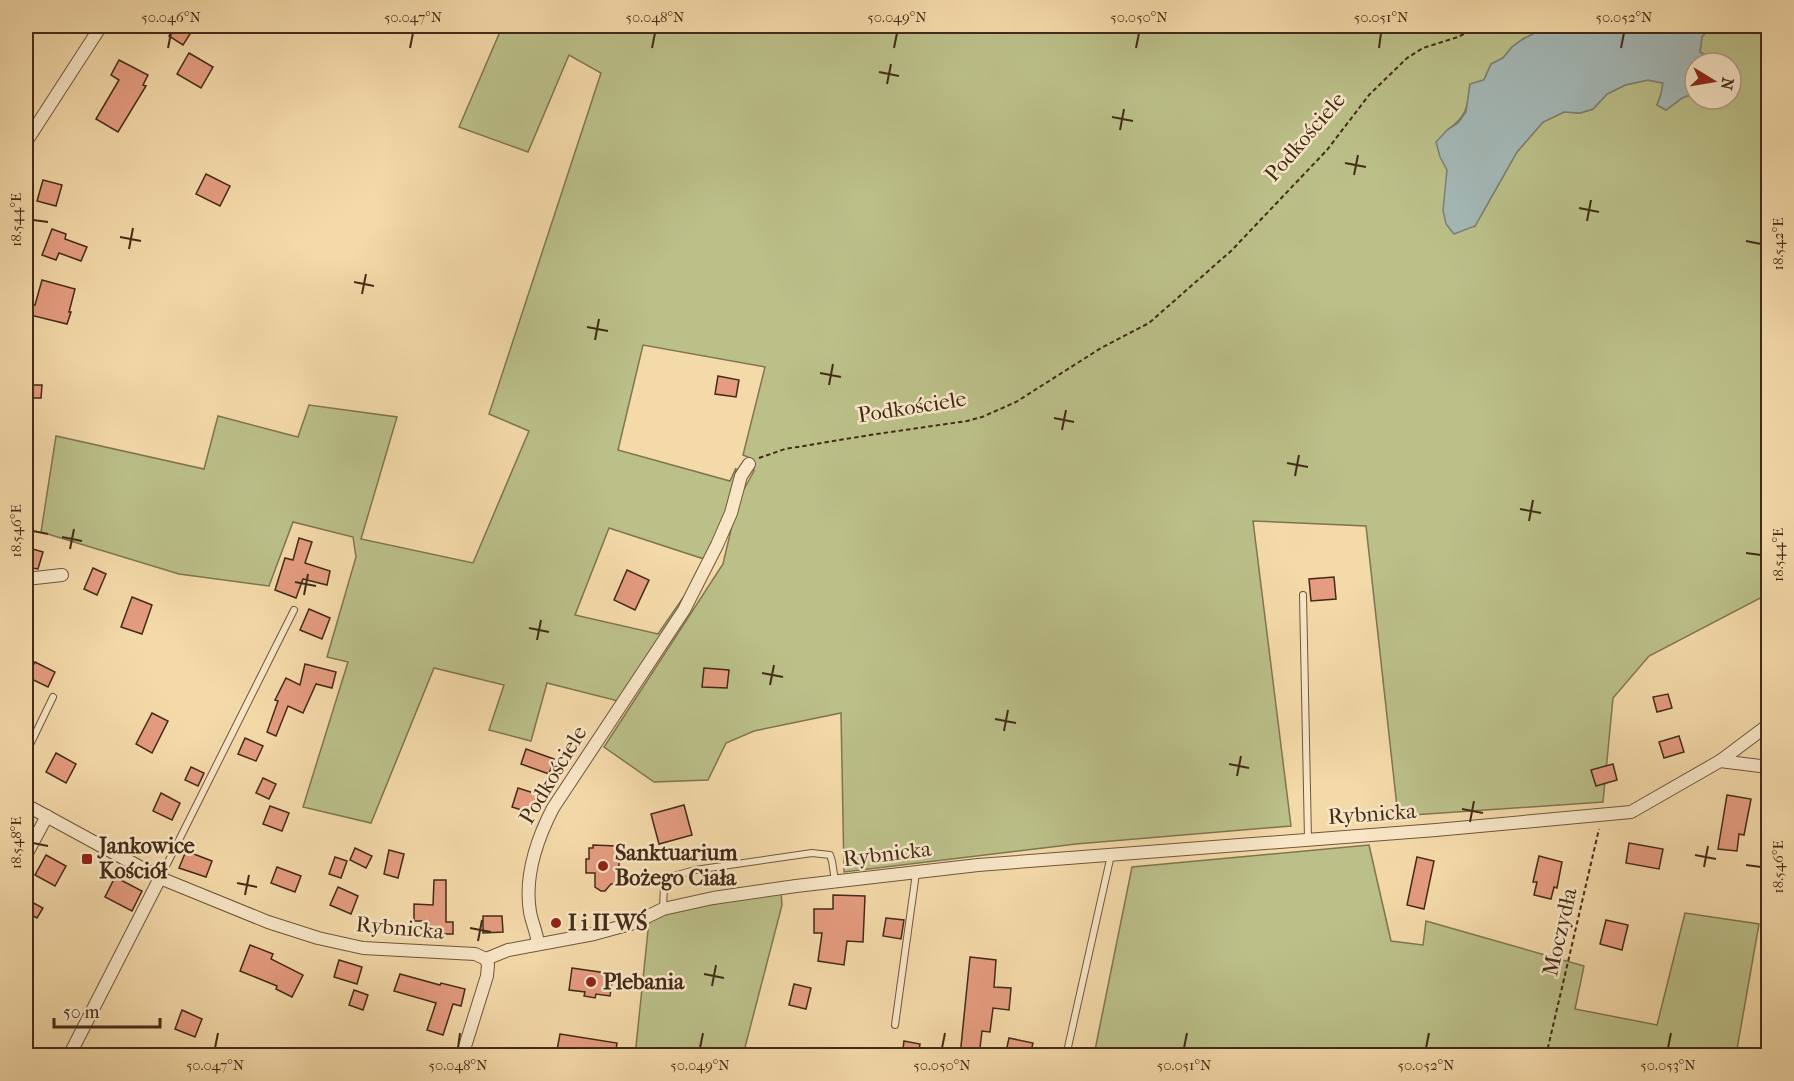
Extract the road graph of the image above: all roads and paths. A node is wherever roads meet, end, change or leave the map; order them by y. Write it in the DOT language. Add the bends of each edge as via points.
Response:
graph roads {
  1 [pos="1479,26"];
  2 [pos="96,27"];
  3 [pos="26,142"];
  4 [pos="749,464"];
  5 [pos="62,575"];
  6 [pos="26,579"];
  7 [pos="1304,595"];
  8 [pos="294,610"];
  9 [pos="52,697"];
  10 [pos="1768,725"];
  11 [pos="26,753"];
  12 [pos="1720,761"];
  13 [pos="1768,767"];
  14 [pos="26,805"];
  15 [pos="1602,815"];
  16 [pos="47,816"];
  17 [pos="1308,840"];
  18 [pos="26,855"];
  19 [pos="1111,855"];
  20 [pos="916,872"];
  21 [pos="160,879"];
  22 [pos="835,882"];
  23 [pos="663,909"];
  24 [pos="538,944"];
  25 [pos="486,959"];
  26 [pos="895,1024"];
  27 [pos="69,1056"];
  28 [pos="462,1056"];
  29 [pos="1066,1056"];
  30 [pos="1546,1056"];
  1 -- 4 [label="path, Podkościele" via="1407,58 1369,95 1327,150 1231,251 1167,309 1016,402 967,421 785,449"];
  2 -- 3 [label="street"];
  4 -- 24 [label="street, Podkościele" via="741,476 717,545 684,610 560,798 538,840 531,872 530,911"];
  5 -- 6 [label="street"];
  7 -- 17 [label="lane"];
  8 -- 21 [label="lane"];
  9 -- 11 [label="lane"];
  10 -- 12 [label="street, Rybnicka"];
  12 -- 13 [label="street"];
  12 -- 15 [label="street, Rybnicka" via="1630,812"];
  14 -- 16 [label="street, Rybnicka"];
  15 -- 17 [label="street, Rybnicka"];
  15 -- 30 [label="path, Moczydła"];
  16 -- 18 [label="street"];
  16 -- 21 [label="street, Rybnicka"];
  17 -- 19 [label="street, Rybnicka"];
  19 -- 20 [label="street, Rybnicka"];
  19 -- 29 [label="lane"];
  20 -- 22 [label="street, Rybnicka"];
  20 -- 26 [label="lane"];
  21 -- 25 [label="street, Rybnicka" via="318,938 363,948 471,954"];
  21 -- 27 [label="street"];
  22 -- 23 [label="street, Rybnicka" via="713,898"];
  22 -- 23 [label="lane" via="830,855 824,853 695,870 670,877 664,885"];
  23 -- 24 [label="street, Rybnicka" via="634,923"];
  24 -- 25 [label="street, Rybnicka"];
  25 -- 28 [label="street" via="487,976"];
}
